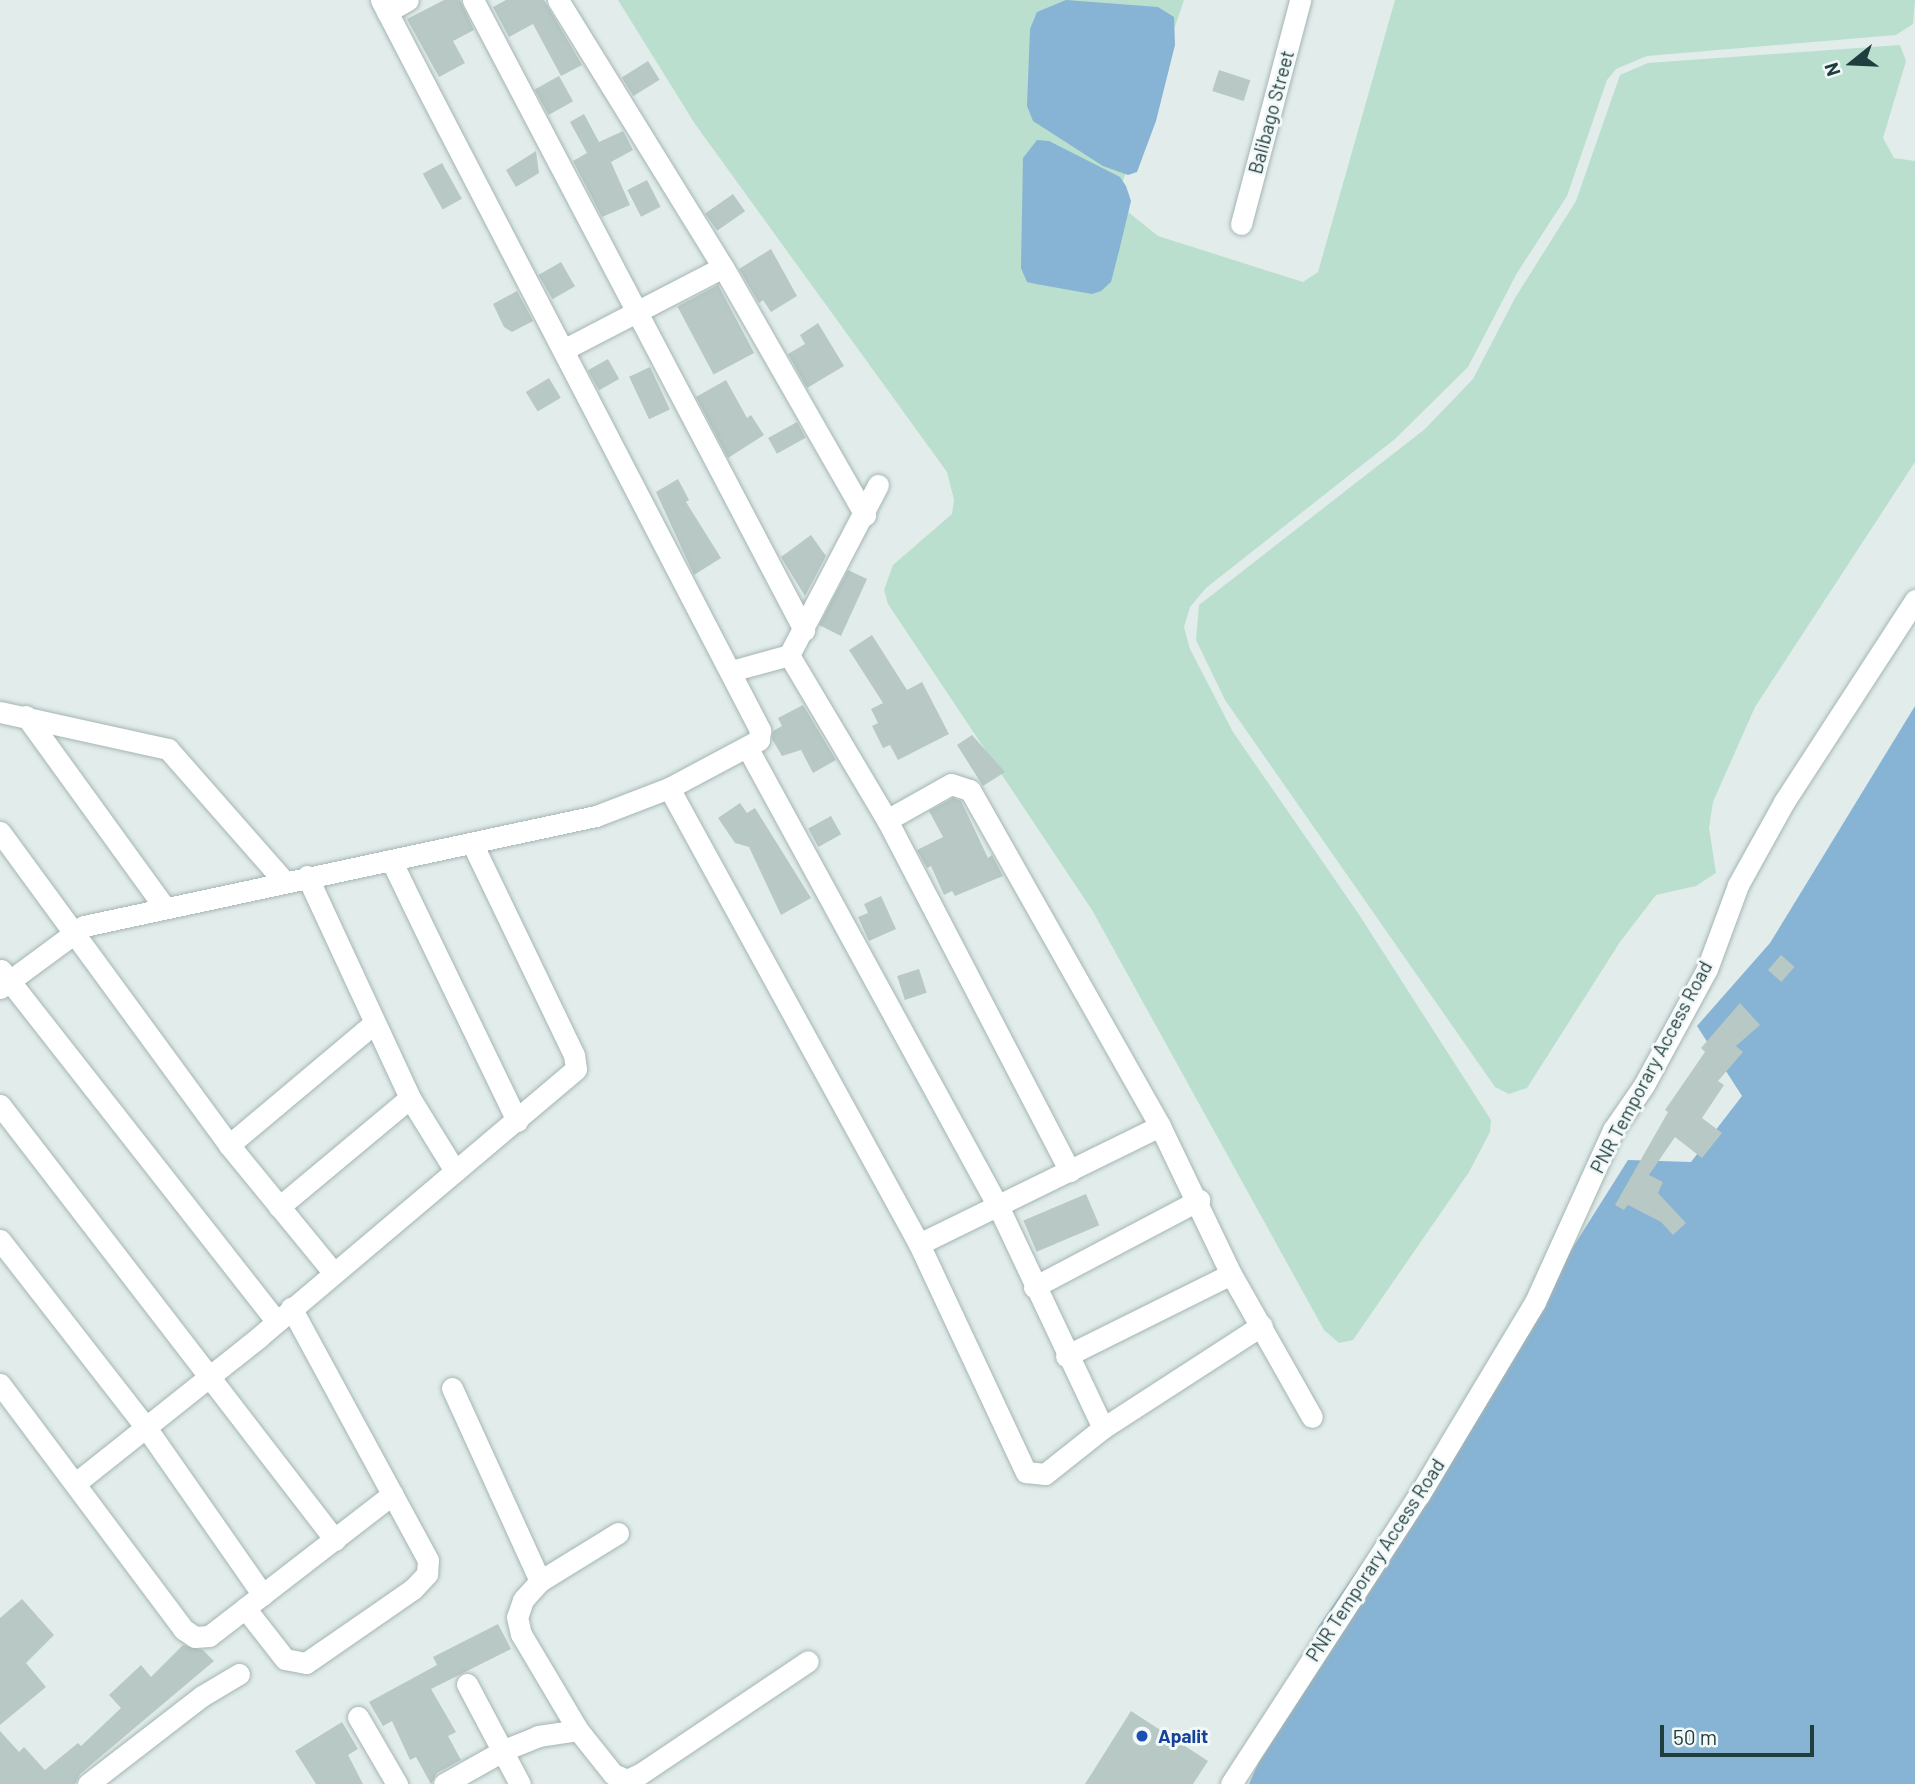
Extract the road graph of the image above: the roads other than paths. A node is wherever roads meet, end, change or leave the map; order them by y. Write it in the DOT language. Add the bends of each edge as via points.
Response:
graph roads {
  1 [pos="408,0"];
  2 [pos="473,0"];
  3 [pos="558,0"];
  4 [pos="1300,0"];
  5 [pos="384,6"];
  6 [pos="1241,224"];
  7 [pos="723,267"];
  8 [pos="637,314"];
  9 [pos="564,350"];
  10 [pos="878,485"];
  11 [pos="865,515"];
  12 [pos="1915,600"];
  13 [pos="804,630"];
  14 [pos="789,655"];
  15 [pos="731,671"];
  16 [pos="0,712"];
  17 [pos="26,716"];
  18 [pos="747,747"];
  19 [pos="669,788"];
  20 [pos="887,820"];
  21 [pos="0,832"];
  22 [pos="472,844"];
  23 [pos="391,860"];
  24 [pos="307,877"];
  25 [pos="284,881"];
  26 [pos="165,908"];
  27 [pos="71,934"];
  28 [pos="3,979"];
  29 [pos="373,1024"];
  30 [pos="410,1098"];
  31 [pos="0,1105"];
  32 [pos="517,1121"];
  33 [pos="1160,1126"];
  34 [pos="229,1145"];
  35 [pos="455,1171"];
  36 [pos="1070,1171"];
  37 [pos="1199,1200"];
  38 [pos="279,1207"];
  39 [pos="999,1208"];
  40 [pos="0,1240"];
  41 [pos="919,1244"];
  42 [pos="333,1272"];
  43 [pos="1231,1274"];
  44 [pos="1034,1287"];
  45 [pos="284,1315"];
  46 [pos="1262,1325"];
  47 [pos="1066,1356"];
  48 [pos="208,1377"];
  49 [pos="0,1384"];
  50 [pos="452,1388"];
  51 [pos="1312,1417"];
  52 [pos="145,1426"];
  53 [pos="1104,1428"];
  54 [pos="77,1482"];
  55 [pos="393,1494"];
  56 [pos="618,1533"];
  57 [pos="335,1540"];
  58 [pos="540,1581"];
  59 [pos="263,1595"];
  60 [pos="245,1608"];
  61 [pos="807,1661"];
  62 [pos="239,1674"];
  63 [pos="467,1684"];
  64 [pos="358,1717"];
  65 [pos="578,1730"];
  66 [pos="504,1750"];
  67 [pos="88,1784"];
  68 [pos="397,1784"];
  69 [pos="444,1784"];
  70 [pos="520,1784"];
  71 [pos="1231,1784"];
  1 -- 5 [label="street"];
  2 -- 8 [label="street"];
  3 -- 7 [label="street"];
  4 -- 6 [label="street, Balibago Street"];
  5 -- 9 [label="street"];
  7 -- 8 [label="street"];
  7 -- 11 [label="street"];
  8 -- 9 [label="street"];
  8 -- 13 [label="street"];
  9 -- 15 [label="street"];
  10 -- 11 [label="street"];
  11 -- 13 [label="street"];
  12 -- 71 [label="street, PNR Temporary Access Road" via="1784,803 1738,885 1707,969 1644,1085 1613,1130 1535,1302 1419,1495"];
  13 -- 14 [label="street"];
  14 -- 15 [label="street"];
  14 -- 20 [label="street"];
  15 -- 18 [label="street" via="761,736"];
  16 -- 17 [label="street"];
  17 -- 25 [label="street" via="168,749"];
  17 -- 26 [label="street"];
  18 -- 19 [label="street"];
  18 -- 39 [label="street"];
  19 -- 22 [label="street" via="596,816"];
  19 -- 41 [label="street"];
  20 -- 33 [label="street" via="951,784 970,790"];
  20 -- 36 [label="street"];
  21 -- 27 [label="street"];
  22 -- 23 [label="street"];
  22 -- 32 [label="street" via="575,1062 570,1078"];
  23 -- 24 [label="street"];
  23 -- 32 [label="street"];
  24 -- 25 [label="street"];
  24 -- 29 [label="street"];
  25 -- 26 [label="street"];
  26 -- 27 [label="street" via="84,926"];
  27 -- 28 [label="street"];
  27 -- 34 [label="street"];
  28 -- 45 [label="street"];
  29 -- 30 [label="street"];
  29 -- 34 [label="street"];
  30 -- 35 [label="street"];
  30 -- 38 [label="street"];
  31 -- 48 [label="street"];
  32 -- 35 [label="street"];
  33 -- 36 [label="street"];
  33 -- 37 [label="street"];
  34 -- 38 [label="street"];
  35 -- 42 [label="street"];
  36 -- 39 [label="street"];
  37 -- 43 [label="street"];
  37 -- 44 [label="street"];
  38 -- 42 [label="street"];
  39 -- 41 [label="street"];
  39 -- 44 [label="street"];
  40 -- 52 [label="street"];
  41 -- 53 [label="street" via="1026,1472 1045,1474"];
  42 -- 45 [label="street"];
  43 -- 46 [label="street"];
  43 -- 47 [label="street"];
  44 -- 47 [label="street"];
  45 -- 48 [label="street"];
  45 -- 55 [label="street"];
  46 -- 51 [label="street"];
  46 -- 53 [label="street"];
  47 -- 53 [label="street"];
  48 -- 52 [label="street"];
  48 -- 57 [label="street"];
  49 -- 54 [label="street"];
  50 -- 58 [label="street"];
  52 -- 54 [label="street"];
  52 -- 59 [label="street"];
  54 -- 60 [label="street" via="189,1633 209,1636"];
  55 -- 57 [label="street"];
  55 -- 60 [label="street" via="428,1560 427,1574 413,1589 306,1663 285,1659"];
  56 -- 58 [label="street"];
  57 -- 59 [label="street"];
  58 -- 65 [label="street" via="523,1600 517,1617 521,1634"];
  59 -- 60 [label="street"];
  61 -- 65 [label="street" via="627,1780 613,1774"];
  62 -- 67 [label="street"];
  63 -- 66 [label="street"];
  64 -- 68 [label="street"];
  65 -- 66 [label="street" via="538,1736"];
  66 -- 69 [label="street"];
  66 -- 70 [label="street"];
}
